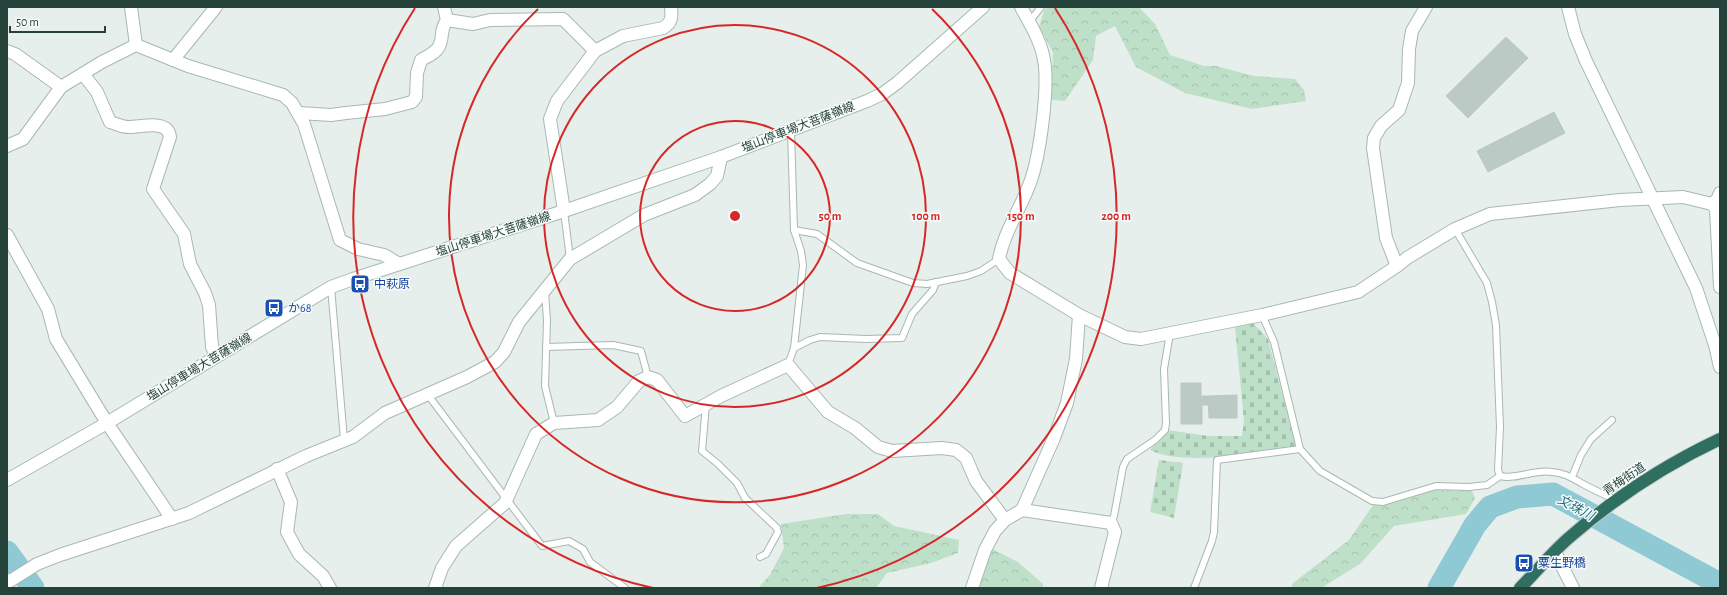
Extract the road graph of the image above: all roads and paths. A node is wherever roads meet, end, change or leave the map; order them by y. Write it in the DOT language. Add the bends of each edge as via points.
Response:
graph roads {
  1 [pos="131,7"];
  2 [pos="216,7"];
  3 [pos="444,7"];
  4 [pos="671,7"];
  5 [pos="983,7"];
  6 [pos="1021,7"];
  7 [pos="1041,7"];
  8 [pos="1426,7"];
  9 [pos="1568,7"];
  10 [pos="447,20"];
  11 [pos="1029,22"];
  12 [pos="136,45"];
  13 [pos="7,51"];
  14 [pos="595,52"];
  15 [pos="173,60"];
  16 [pos="83,74"];
  17 [pos="61,87"];
  18 [pos="299,113"];
  19 [pos="791,131"];
  20 [pos="7,146"];
  21 [pos="721,157"];
  22 [pos="1720,193"];
  23 [pos="1654,198"];
  24 [pos="1712,204"];
  25 [pos="564,211"];
  26 [pos="1455,229"];
  27 [pos="794,230"];
  28 [pos="7,235"];
  29 [pos="570,259"];
  30 [pos="999,259"];
  31 [pos="399,264"];
  32 [pos="1398,266"];
  33 [pos="936,282"];
  34 [pos="1720,286"];
  35 [pos="331,287"];
  36 [pos="545,291"];
  37 [pos="1080,315"];
  38 [pos="1262,315"];
  39 [pos="1170,333"];
  40 [pos="1718,342"];
  41 [pos="546,347"];
  42 [pos="794,348"];
  43 [pos="217,356"];
  44 [pos="788,366"];
  45 [pos="1720,367"];
  46 [pos="648,377"];
  47 [pos="428,395"];
  48 [pos="706,404"];
  49 [pos="1612,420"];
  50 [pos="107,423"];
  51 [pos="554,423"];
  52 [pos="344,440"];
  53 [pos="1720,440"];
  54 [pos="1300,450"];
  55 [pos="277,469"];
  56 [pos="1500,476"];
  57 [pos="1572,477"];
  58 [pos="7,480"];
  59 [pos="507,499"];
  60 [pos="1616,500"];
  61 [pos="1022,510"];
  62 [pos="172,519"];
  63 [pos="1005,520"];
  64 [pos="1111,523"];
  65 [pos="1554,552"];
  66 [pos="760,557"];
  67 [pos="8,581"];
  68 [pos="973,585"];
  69 [pos="330,588"];
  70 [pos="435,588"];
  71 [pos="625,588"];
  72 [pos="1101,588"];
  73 [pos="1194,588"];
  74 [pos="1520,588"];
  75 [pos="1573,588"];
  1 -- 12 [label="street"];
  2 -- 15 [label="street"];
  3 -- 10 [label="street"];
  4 -- 14 [label="street" via="669,25 623,36"];
  5 -- 19 [label="street, 塩山停車場大菩薩嶺線" via="882,94"];
  6 -- 11 [label="street"];
  7 -- 11 [label="lane"];
  8 -- 32 [label="street" via="1412,31 1408,83 1399,110 1381,126 1374,138 1373,148 1386,238"];
  9 -- 23 [label="street" via="1586,61"];
  10 -- 14 [label="street" via="473,24 490,20 563,19"];
  10 -- 18 [label="street" via="441,29 440,44 433,53 421,60 417,73 416,96 412,102 385,109 346,114"];
  11 -- 30 [label="street" via="1044,60 1042,119 1031,180"];
  12 -- 15 [label="street"];
  12 -- 16 [label="street"];
  13 -- 17 [label="street"];
  14 -- 25 [label="street" via="557,101 550,119"];
  15 -- 18 [label="street" via="283,95"];
  16 -- 17 [label="street"];
  16 -- 43 [label="street" via="97,92 110,122 129,127 159,126 170,132 153,189 184,234 190,264 209,305 212,347"];
  17 -- 20 [label="street" via="23,139"];
  18 -- 31 [label="street" via="340,240 358,249 384,255"];
  19 -- 21 [label="street, 塩山停車場大菩薩嶺線"];
  19 -- 27 [label="lane"];
  21 -- 25 [label="street, 塩山停車場大菩薩嶺線"];
  21 -- 29 [label="street" via="717,176 695,195 644,215"];
  22 -- 24 [label="street"];
  23 -- 24 [label="street" via="1683,197"];
  23 -- 26 [label="street" via="1490,214"];
  23 -- 40 [label="street"];
  24 -- 34 [label="street" via="1716,209"];
  25 -- 29 [label="lane"];
  25 -- 31 [label="street, 塩山停車場大菩薩嶺線"];
  26 -- 32 [label="street"];
  26 -- 56 [label="lane" via="1487,283 1492,302 1496,325"];
  27 -- 33 [label="lane" via="817,234 856,263 913,283"];
  27 -- 42 [label="lane" via="801,251 802,265"];
  28 -- 50 [label="street" via="48,309 56,339"];
  29 -- 36 [label="street"];
  30 -- 33 [label="lane" via="981,271"];
  30 -- 37 [label="street" via="1010,273"];
  31 -- 35 [label="street, 塩山停車場大菩薩嶺線"];
  32 -- 38 [label="street" via="1358,292"];
  33 -- 42 [label="lane" via="933,290 912,314 902,338 820,337"];
  35 -- 43 [label="street, 塩山停車場大菩薩嶺線"];
  35 -- 52 [label="lane"];
  36 -- 41 [label="lane"];
  36 -- 47 [label="street" via="519,322 504,352 495,362"];
  37 -- 39 [label="street" via="1125,337 1141,339"];
  37 -- 61 [label="street" via="1076,359 1067,402"];
  38 -- 39 [label="street"];
  38 -- 54 [label="lane" via="1274,342"];
  39 -- 64 [label="lane" via="1164,369 1166,424 1155,440 1127,459"];
  40 -- 45 [label="street"];
  41 -- 46 [label="lane" via="613,345 641,351"];
  41 -- 51 [label="lane" via="545,386"];
  42 -- 44 [label="lane"];
  43 -- 50 [label="street, 塩山停車場大菩薩嶺線"];
  44 -- 48 [label="street"];
  44 -- 63 [label="street" via="828,412 855,428 878,447 892,451 942,448 956,450 966,458 976,481"];
  46 -- 48 [label="street" via="657,380 685,416"];
  46 -- 51 [label="street" via="640,381 617,406 598,420"];
  47 -- 52 [label="street" via="385,413 353,437"];
  47 -- 59 [label="lane"];
  48 -- 66 [label="lane" via="702,451 738,483 745,498 777,528 778,532 766,554"];
  49 -- 57 [label="lane" via="1591,439"];
  50 -- 58 [label="street, 塩山停車場大菩薩嶺線"];
  50 -- 62 [label="street"];
  51 -- 59 [label="street" via="536,434"];
  52 -- 55 [label="street"];
  53 -- 60 [label="highway, 青梅街道" via="1668,467"];
  54 -- 56 [label="lane" via="1320,471 1372,501 1383,502 1436,486 1487,485"];
  54 -- 73 [label="lane" via="1217,460 1214,532"];
  55 -- 62 [label="street"];
  55 -- 69 [label="street" via="291,502 288,532 299,554 322,576"];
  56 -- 57 [label="lane" via="1509,478 1551,471"];
  57 -- 60 [label="lane"];
  59 -- 70 [label="street" via="456,546 442,568"];
  59 -- 71 [label="lane" via="542,546 569,541 583,549 590,562"];
  60 -- 65 [label="highway, 青梅街道"];
  61 -- 63 [label="street"];
  61 -- 64 [label="street"];
  62 -- 67 [label="street" via="37,564"];
  63 -- 68 [label="street" via="995,531 985,550"];
  64 -- 72 [label="street" via="1114,532"];
  65 -- 74 [label="highway, 青梅街道"];
  65 -- 75 [label="street"];
}
